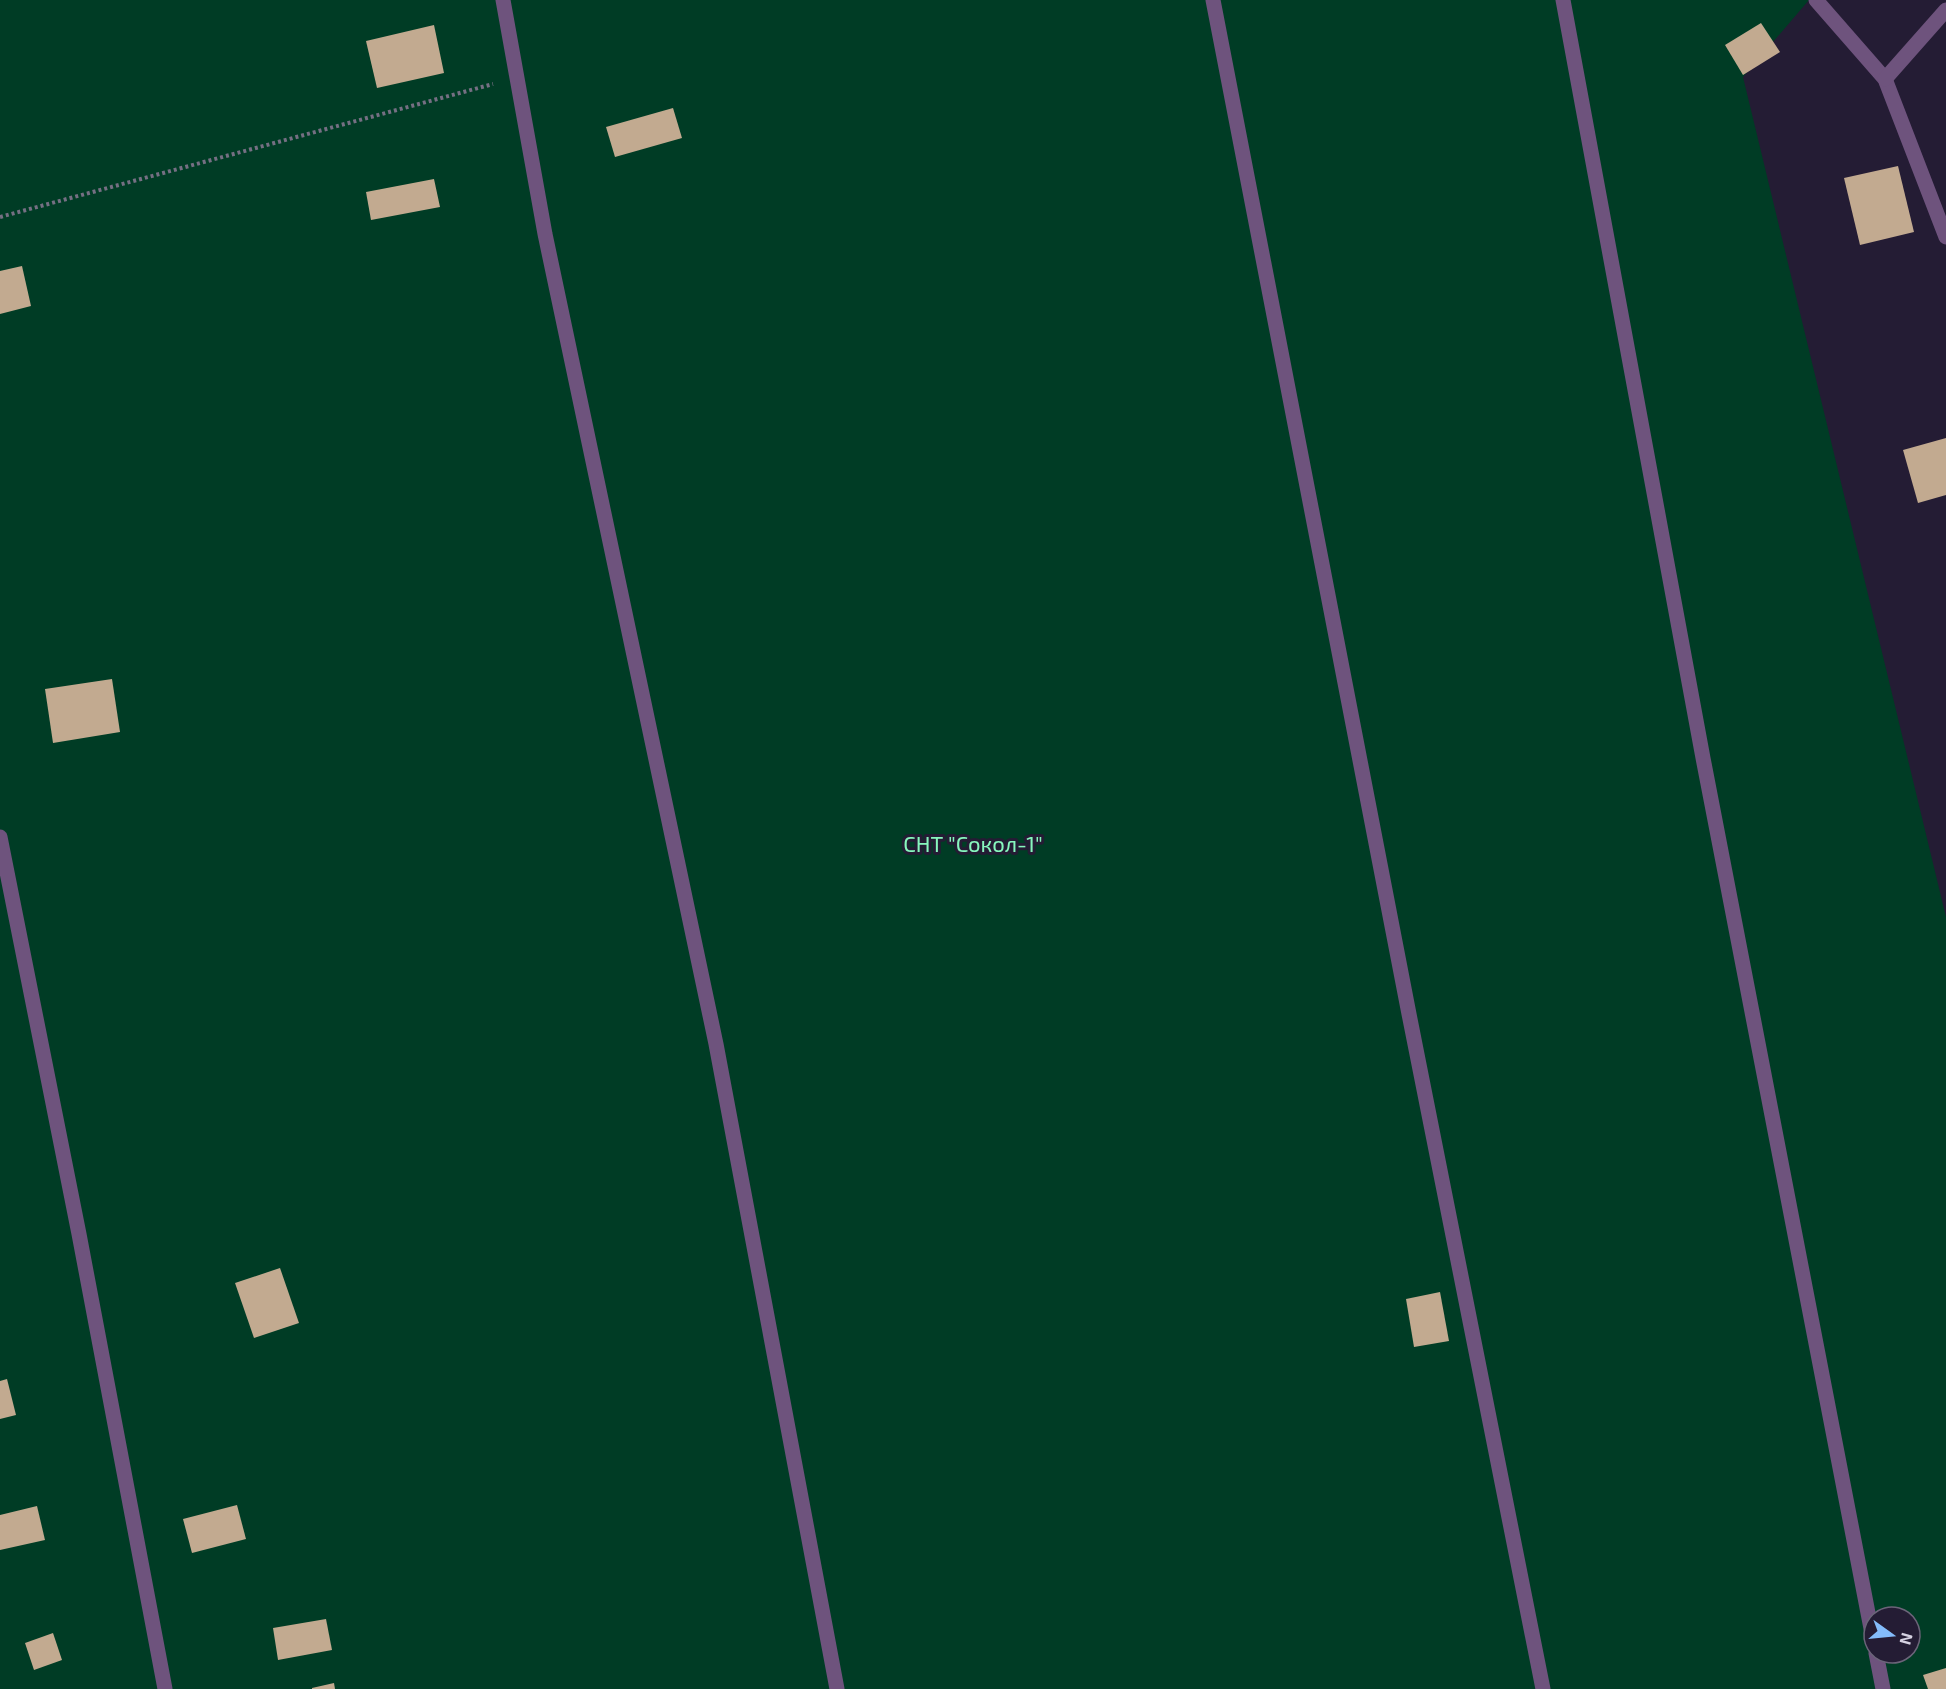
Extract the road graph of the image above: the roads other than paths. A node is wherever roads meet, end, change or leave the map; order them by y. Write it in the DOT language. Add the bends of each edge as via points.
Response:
graph roads {
  1 [pos="503,0"];
  2 [pos="1213,0"];
  3 [pos="1563,0"];
  4 [pos="1816,0"];
  5 [pos="1946,10"];
  6 [pos="1885,79"];
  7 [pos="1946,237"];
  8 [pos="0,837"];
  9 [pos="1866,1605"];
  10 [pos="1878,1665"];
  11 [pos="165,1689"];
  12 [pos="837,1689"];
  13 [pos="1543,1689"];
  14 [pos="1883,1689"];
  1 -- 12 [label="street" via="544,234 716,1044"];
  2 -- 13 [label="street" via="1408,1014"];
  3 -- 9 [label="street" via="1701,746"];
  4 -- 6 [label="street"];
  5 -- 6 [label="street"];
  6 -- 7 [label="street"];
  8 -- 11 [label="street"];
  10 -- 14 [label="street"];
}
